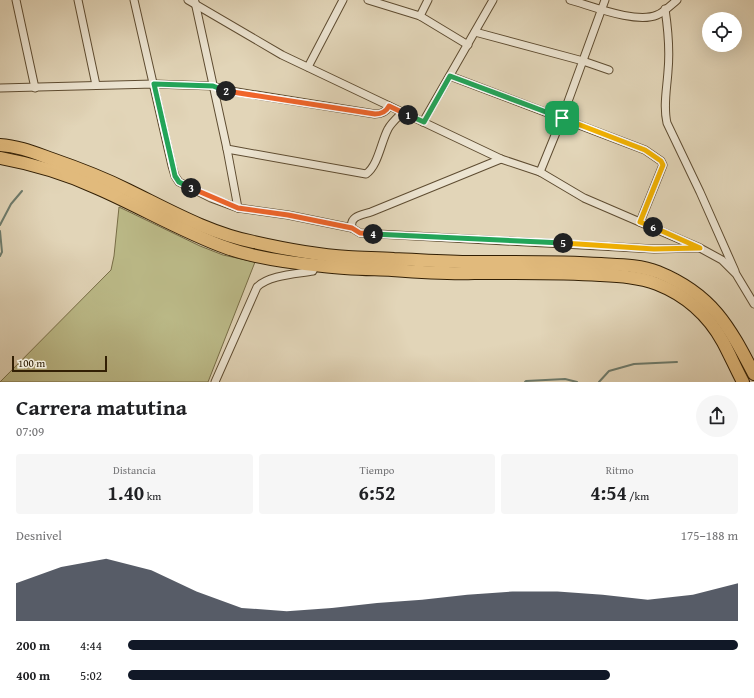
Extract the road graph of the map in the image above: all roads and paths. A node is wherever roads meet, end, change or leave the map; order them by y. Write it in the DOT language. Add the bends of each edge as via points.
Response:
graph roads {
  1 [pos="16,0"];
  2 [pos="78,0"];
  3 [pos="134,0"];
  4 [pos="188,0"];
  5 [pos="343,0"];
  6 [pos="368,0"];
  7 [pos="428,0"];
  8 [pos="493,0"];
  9 [pos="570,0"];
  10 [pos="605,0"];
  11 [pos="677,0"];
  12 [pos="195,2"];
  13 [pos="601,9"];
  14 [pos="665,9"];
  15 [pos="420,16"];
  16 [pos="475,32"];
  17 [pos="468,44"];
  18 [pos="582,61"];
  19 [pos="308,67"];
  20 [pos="609,70"];
  21 [pos="450,76"];
  22 [pos="154,84"];
  23 [pos="96,85"];
  24 [pos="213,86"];
  25 [pos="0,88"];
  26 [pos="35,88"];
  27 [pos="389,106"];
  28 [pos="403,112"];
  29 [pos="562,118"];
  30 [pos="424,122"];
  31 [pos="0,145"];
  32 [pos="227,150"];
  33 [pos="0,158"];
  34 [pos="501,159"];
  35 [pos="540,172"];
  36 [pos="238,208"];
  37 [pos="640,222"];
  38 [pos="352,228"];
  39 [pos="700,248"];
  40 [pos="315,259"];
  41 [pos="577,268"];
  42 [pos="736,274"];
  43 [pos="754,304"];
  44 [pos="754,374"];
  45 [pos="738,380"];
  46 [pos="216,382"];
  1 -- 26 [label="street"];
  2 -- 23 [label="street"];
  3 -- 22 [label="street"];
  4 -- 12 [label="street"];
  5 -- 19 [label="street"];
  6 -- 15 [label="street"];
  7 -- 15 [label="street"];
  8 -- 16 [label="street"];
  9 -- 13 [label="street"];
  10 -- 13 [label="street"];
  11 -- 14 [label="street"];
  12 -- 19 [label="street" via="282,55"];
  12 -- 24 [label="street"];
  13 -- 14 [label="street" via="635,18 658,15"];
  13 -- 18 [label="street"];
  14 -- 42 [label="street" via="668,69 664,112"];
  15 -- 17 [label="street"];
  16 -- 17 [label="street"];
  16 -- 18 [label="street"];
  17 -- 21 [label="street"];
  18 -- 20 [label="street"];
  18 -- 29 [label="street"];
  19 -- 27 [label="street"];
  21 -- 29 [label="street"];
  21 -- 30 [label="street"];
  22 -- 23 [label="street"];
  22 -- 24 [label="street"];
  22 -- 36 [label="street" via="175,176 179,182"];
  23 -- 26 [label="street"];
  24 -- 27 [label="street" via="375,114 384,112"];
  24 -- 32 [label="street"];
  25 -- 26 [label="street"];
  27 -- 28 [label="street"];
  28 -- 30 [label="street"];
  28 -- 32 [label="street" via="388,127 371,171 366,174"];
  29 -- 35 [label="street"];
  29 -- 37 [label="street" via="645,150 661,161 663,165"];
  30 -- 34 [label="street"];
  31 -- 40 [label="highway" via="26,150 96,175 188,220 230,236"];
  32 -- 36 [label="street"];
  33 -- 40 [label="highway" via="36,166 81,181 228,248 256,255"];
  34 -- 35 [label="street"];
  34 -- 38 [label="street" via="358,216 352,220"];
  35 -- 37 [label="street" via="584,198"];
  36 -- 38 [label="street"];
  37 -- 39 [label="street"];
  38 -- 39 [label="street" via="360,233 654,249"];
  39 -- 42 [label="street" via="722,260"];
  40 -- 41 [label="highway" via="347,268 464,273"];
  40 -- 46 [label="street" via="313,271 263,281 258,287"];
  41 -- 44 [label="highway" via="629,266 655,271 676,280 711,306 721,317"];
  41 -- 45 [label="highway" via="646,280 681,296 710,323 722,340"];
  42 -- 43 [label="street"];
}
